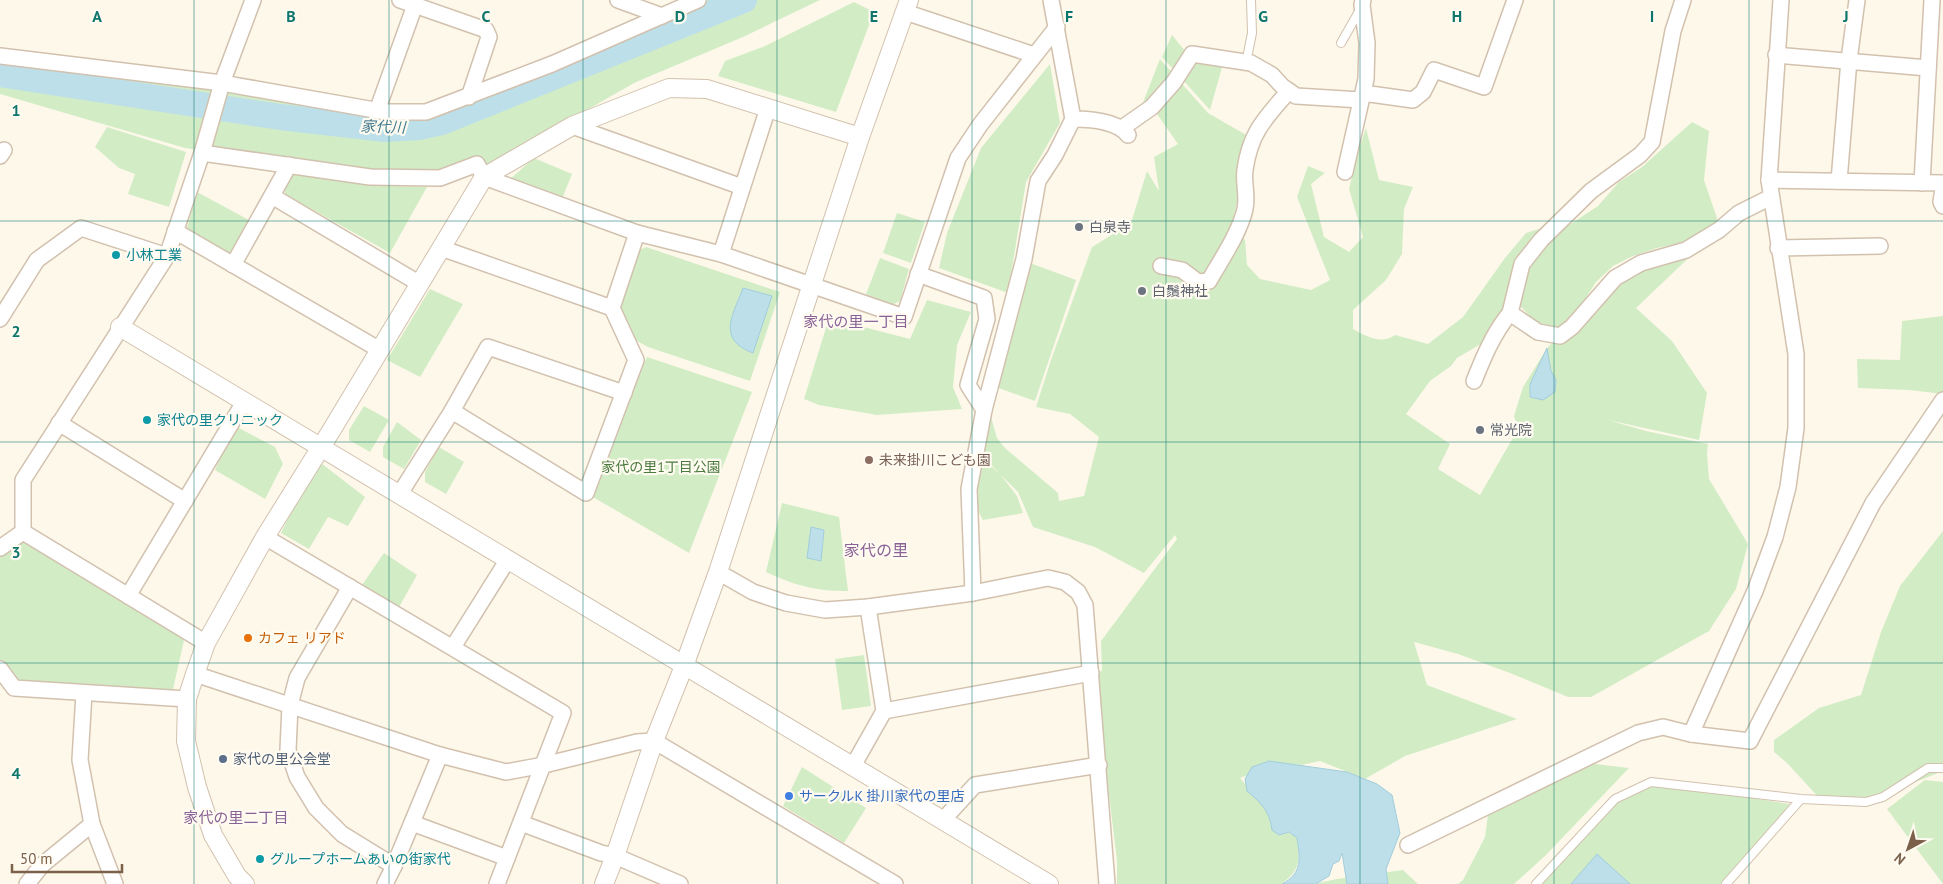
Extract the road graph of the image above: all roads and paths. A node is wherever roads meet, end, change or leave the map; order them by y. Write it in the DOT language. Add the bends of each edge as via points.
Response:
graph roads {
  1 [pos="253,0"];
  2 [pos="400,0"];
  3 [pos="618,0"];
  4 [pos="698,0"];
  5 [pos="1051,0"];
  6 [pos="1251,0"];
  7 [pos="1515,0"];
  8 [pos="1683,0"];
  9 [pos="1781,0"];
  10 [pos="1857,0"];
  11 [pos="1932,0"];
  12 [pos="1362,3"];
  13 [pos="415,5"];
  14 [pos="907,6"];
  15 [pos="662,16"];
  16 [pos="1056,27"];
  17 [pos="1341,43"];
  18 [pos="1776,54"];
  19 [pos="1034,55"];
  20 [pos="0,56"];
  21 [pos="1849,60"];
  22 [pos="1246,63"];
  23 [pos="1928,68"];
  24 [pos="222,83"];
  25 [pos="1289,91"];
  26 [pos="469,97"];
  27 [pos="1362,97"];
  28 [pos="768,108"];
  29 [pos="378,111"];
  30 [pos="1073,119"];
  31 [pos="572,126"];
  32 [pos="860,137"];
  33 [pos="202,153"];
  34 [pos="289,165"];
  35 [pos="1345,172"];
  36 [pos="484,176"];
  37 [pos="1769,180"];
  38 [pos="1839,181"];
  39 [pos="1922,183"];
  40 [pos="1943,183"];
  41 [pos="742,187"];
  42 [pos="1943,189"];
  43 [pos="272,196"];
  44 [pos="1771,196"];
  45 [pos="1943,206"];
  46 [pos="175,231"];
  47 [pos="636,233"];
  48 [pos="1880,246"];
  49 [pos="441,248"];
  50 [pos="1778,248"];
  51 [pos="721,254"];
  52 [pos="167,256"];
  53 [pos="233,265"];
  54 [pos="1161,266"];
  55 [pos="918,274"];
  56 [pos="420,284"];
  57 [pos="812,286"];
  58 [pos="612,308"];
  59 [pos="1510,313"];
  60 [pos="0,319"];
  61 [pos="120,327"];
  62 [pos="380,350"];
  63 [pos="1474,381"];
  64 [pos="624,393"];
  65 [pos="1943,400"];
  66 [pos="244,402"];
  67 [pos="984,410"];
  68 [pos="452,411"];
  69 [pos="59,423"];
  70 [pos="320,448"];
  71 [pos="400,495"];
  72 [pos="185,501"];
  73 [pos="23,532"];
  74 [pos="265,537"];
  75 [pos="0,548"];
  76 [pos="507,561"];
  77 [pos="718,572"];
  78 [pos="350,586"];
  79 [pos="974,593"];
  80 [pos="128,596"];
  81 [pos="868,607"];
  82 [pos="206,643"];
  83 [pos="453,647"];
  84 [pos="684,666"];
  85 [pos="0,669"];
  86 [pos="1091,673"];
  87 [pos="195,674"];
  88 [pos="84,693"];
  89 [pos="187,699"];
  90 [pos="290,705"];
  91 [pos="884,711"];
  92 [pos="1691,734"];
  93 [pos="654,741"];
  94 [pos="440,756"];
  95 [pos="544,765"];
  96 [pos="1099,765"];
  97 [pos="853,766"];
  98 [pos="1943,768"];
  99 [pos="1802,799"];
  100 [pos="943,820"];
  101 [pos="412,823"];
  102 [pos="521,823"];
  103 [pos="92,824"];
  104 [pos="1408,844"];
  105 [pos="615,856"];
  106 [pos="507,858"];
  107 [pos="394,866"];
  108 [pos="1030,879"];
  109 [pos="237,881"];
  110 [pos="28,884"];
  111 [pos="115,884"];
  112 [pos="385,884"];
  113 [pos="497,884"];
  114 [pos="604,884"];
  115 [pos="680,884"];
  116 [pos="895,884"];
  117 [pos="1049,884"];
  118 [pos="1107,884"];
  119 [pos="1536,884"];
  120 [pos="1726,884"];
  1 -- 24 [label="street"];
  2 -- 13 [label="street"];
  3 -- 15 [label="street"];
  4 -- 15 [label="street"];
  5 -- 16 [label="street"];
  6 -- 22 [label="lane" via="1252,33"];
  7 -- 27 [label="street" via="1484,87 1434,70 1423,92 1413,100"];
  8 -- 59 [label="street" via="1673,31 1652,142 1640,155 1591,191 1541,240 1522,264"];
  9 -- 18 [label="street"];
  10 -- 21 [label="street"];
  11 -- 23 [label="street"];
  12 -- 17 [label="lane"];
  12 -- 27 [label="street" via="1367,43"];
  13 -- 26 [label="street" via="486,30 489,37"];
  13 -- 29 [label="street"];
  14 -- 19 [label="street"];
  14 -- 32 [label="street"];
  15 -- 26 [label="street"];
  16 -- 19 [label="street"];
  16 -- 30 [label="street"];
  18 -- 21 [label="street"];
  18 -- 37 [label="street"];
  19 -- 55 [label="street" via="958,158"];
  20 -- 24 [label="street"];
  21 -- 23 [label="street"];
  21 -- 38 [label="street"];
  22 -- 25 [label="street" via="1272,75"];
  22 -- 30 [label="street" via="1192,54 1174,82 1125,131 1089,119"];
  23 -- 39 [label="street"];
  24 -- 29 [label="street"];
  24 -- 33 [label="street"];
  25 -- 27 [label="street" via="1296,96"];
  25 -- 54 [label="street" via="1261,122 1251,141 1244,172 1247,195 1241,223 1209,280 1198,282 1182,270"];
  26 -- 29 [label="street" via="426,112"];
  27 -- 35 [label="street"];
  28 -- 31 [label="street" via="707,89 669,88"];
  28 -- 32 [label="street"];
  28 -- 41 [label="street"];
  30 -- 67 [label="street" via="1056,155 1038,181 1024,259"];
  31 -- 36 [label="street"];
  31 -- 41 [label="street"];
  32 -- 57 [label="street"];
  33 -- 34 [label="street"];
  33 -- 46 [label="street"];
  34 -- 36 [label="street" via="370,177 440,178 477,164"];
  34 -- 43 [label="street"];
  36 -- 47 [label="street"];
  36 -- 49 [label="street"];
  37 -- 38 [label="street"];
  37 -- 44 [label="street"];
  38 -- 39 [label="street"];
  39 -- 40 [label="street"];
  41 -- 51 [label="street"];
  42 -- 45 [label="street"];
  43 -- 53 [label="street"];
  43 -- 56 [label="street"];
  44 -- 50 [label="street"];
  44 -- 59 [label="street" via="1739,213 1686,250 1641,263 1614,278 1572,327 1560,336 1538,332"];
  46 -- 52 [label="street"];
  46 -- 53 [label="street"];
  47 -- 51 [label="street"];
  47 -- 58 [label="street"];
  48 -- 50 [label="street"];
  49 -- 56 [label="street"];
  49 -- 58 [label="street"];
  50 -- 92 [label="street" via="1796,354 1796,428 1788,487 1775,537 1755,591"];
  51 -- 57 [label="street"];
  52 -- 60 [label="street" via="81,228 38,260"];
  52 -- 61 [label="street"];
  53 -- 62 [label="street"];
  55 -- 57 [label="street" via="904,318"];
  55 -- 67 [label="street" via="984,298 987,319 968,385"];
  56 -- 62 [label="street"];
  57 -- 77 [label="street"];
  58 -- 64 [label="street" via="636,360"];
  59 -- 63 [label="street" via="1486,349"];
  61 -- 66 [label="street"];
  61 -- 69 [label="street"];
  62 -- 70 [label="street"];
  64 -- 68 [label="street" via="488,347"];
  64 -- 68 [label="street" via="586,493"];
  65 -- 92 [label="street" via="1874,503 1750,741"];
  66 -- 70 [label="street"];
  66 -- 72 [label="street"];
  67 -- 79 [label="street" via="969,489"];
  68 -- 71 [label="street"];
  69 -- 72 [label="street"];
  69 -- 73 [label="street" via="23,480"];
  70 -- 71 [label="street"];
  70 -- 74 [label="street"];
  71 -- 76 [label="street"];
  72 -- 80 [label="street"];
  73 -- 75 [label="street"];
  73 -- 80 [label="street"];
  74 -- 78 [label="street"];
  74 -- 82 [label="street"];
  76 -- 83 [label="street"];
  76 -- 84 [label="street"];
  77 -- 81 [label="street" via="753,592 786,603 825,610"];
  77 -- 84 [label="street"];
  78 -- 83 [label="street"];
  78 -- 90 [label="street" via="297,678"];
  79 -- 81 [label="street"];
  79 -- 86 [label="street" via="1048,578 1065,582 1078,592 1085,605"];
  80 -- 82 [label="street"];
  81 -- 91 [label="street"];
  82 -- 87 [label="street"];
  83 -- 95 [label="street" via="563,713"];
  84 -- 93 [label="street"];
  84 -- 97 [label="street"];
  85 -- 88 [label="street" via="14,688"];
  86 -- 91 [label="street"];
  86 -- 96 [label="street"];
  87 -- 89 [label="street"];
  87 -- 90 [label="street"];
  88 -- 89 [label="street"];
  88 -- 103 [label="street" via="80,760"];
  89 -- 109 [label="street" via="186,742 197,787 214,835"];
  90 -- 94 [label="street"];
  90 -- 107 [label="street" via="288,750 297,778 316,808 342,834"];
  91 -- 97 [label="street"];
  92 -- 104 [label="street" via="1662,727 1638,732"];
  93 -- 95 [label="street" via="637,742"];
  93 -- 105 [label="street"];
  93 -- 116 [label="street"];
  94 -- 95 [label="street" via="506,772"];
  94 -- 101 [label="street"];
  95 -- 102 [label="street"];
  96 -- 100 [label="street" via="975,785"];
  96 -- 118 [label="street"];
  97 -- 100 [label="street"];
  98 -- 99 [label="lane" via="1928,768 1883,797 1866,802"];
  99 -- 119 [label="lane" via="1651,782 1615,799"];
  99 -- 120 [label="lane"];
  100 -- 108 [label="street"];
  101 -- 106 [label="street"];
  101 -- 107 [label="street"];
  102 -- 105 [label="street"];
  102 -- 106 [label="street"];
  103 -- 110 [label="street" via="42,865"];
  103 -- 111 [label="street"];
  105 -- 114 [label="street"];
  105 -- 115 [label="street"];
  106 -- 113 [label="street"];
  107 -- 112 [label="street"];
  108 -- 117 [label="street"];
}
